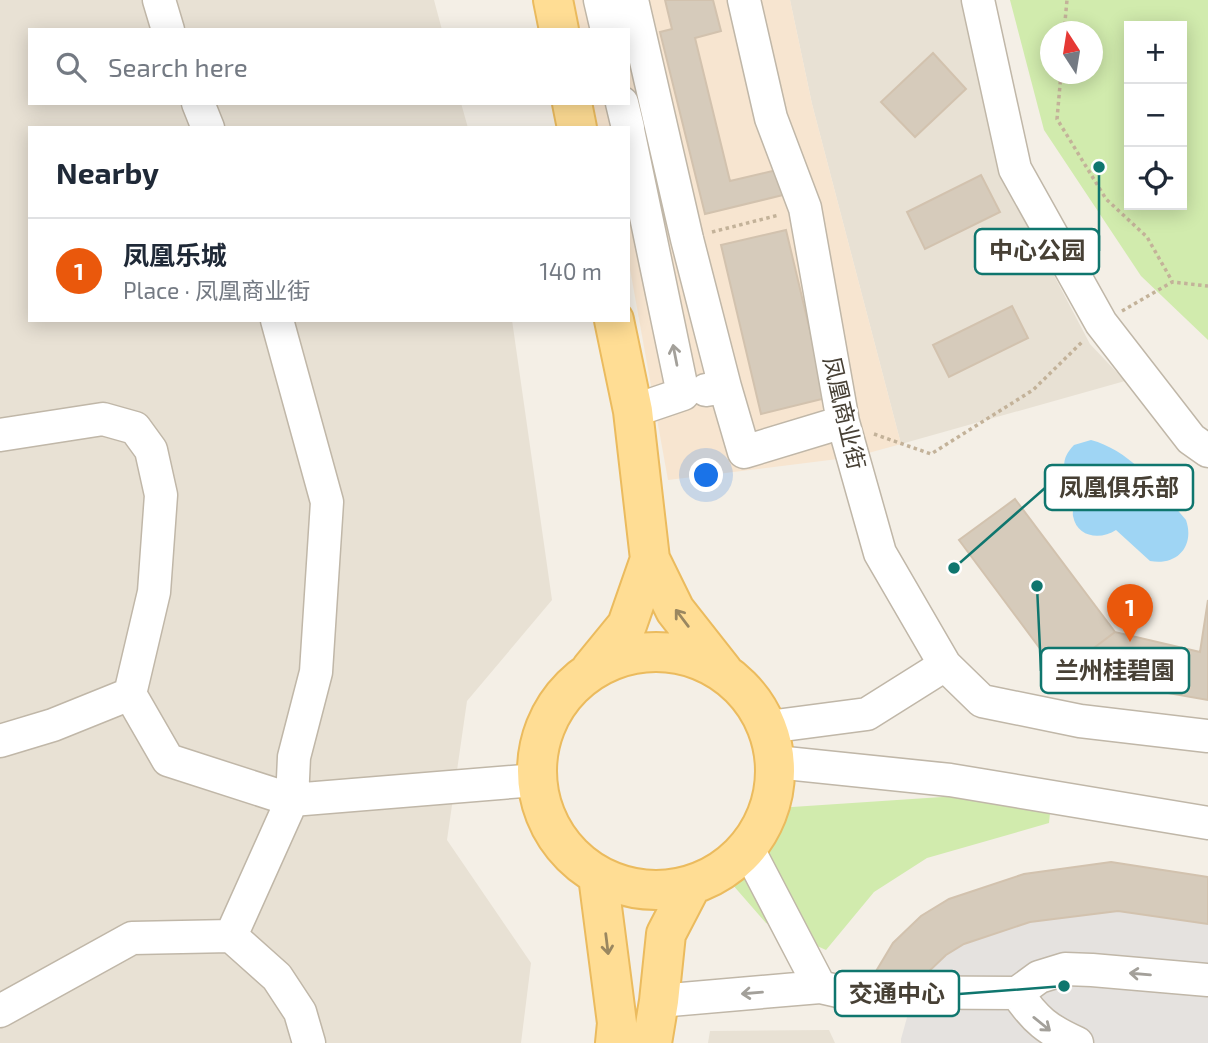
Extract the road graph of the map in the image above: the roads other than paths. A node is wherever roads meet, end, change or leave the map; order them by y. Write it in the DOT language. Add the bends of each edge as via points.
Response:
graph roads {
  1 [pos="159,0"];
  2 [pos="553,0"];
  3 [pos="600,0"];
  4 [pos="632,0"];
  5 [pos="744,0"];
  6 [pos="978,0"];
  7 [pos="167,28"];
  8 [pos="559,28"];
  9 [pos="607,28"];
  10 [pos="199,105"];
  11 [pos="572,105"];
  12 [pos="622,105"];
  13 [pos="207,126"];
  14 [pos="577,126"];
  15 [pos="627,126"];
  16 [pos="630,139"];
  17 [pos="278,322"];
  18 [pos="614,322"];
  19 [pos="725,387"];
  20 [pos="683,394"];
  21 [pos="633,411"];
  22 [pos="843,422"];
  23 [pos="0,435"];
  24 [pos="1208,451"];
  25 [pos="650,559"];
  26 [pos="945,665"];
  27 [pos="590,670"];
  28 [pos="724,671"];
  29 [pos="130,694"];
  30 [pos="1208,736"];
  31 [pos="0,741"];
  32 [pos="772,744"];
  33 [pos="536,780"];
  34 [pos="292,800"];
  35 [pos="1208,823"];
  36 [pos="748,849"];
  37 [pos="598,876"];
  38 [pos="691,886"];
  39 [pos="231,936"];
  40 [pos="1208,980"];
  41 [pos="820,987"];
  42 [pos="1017,993"];
  43 [pos="659,1001"];
  44 [pos="0,1011"];
  45 [pos="309,1043"];
  46 [pos="615,1043"];
  47 [pos="652,1043"];
  48 [pos="1077,1043"];
  1 -- 7 [label="street"];
  2 -- 8 [label="main road"];
  3 -- 9 [label="street"];
  4 -- 19 [label="street"];
  5 -- 22 [label="street, 凤凰商业街" via="771,118 805,208"];
  6 -- 24 [label="street" via="1015,169 1101,323 1191,439"];
  10 -- 13 [label="street"];
  11 -- 14 [label="main road"];
  12 -- 15 [label="street"];
  20 -- 16 [label="street, one-way"];
  17 -- 34 [label="street" via="327,502 316,672 293,757"];
  18 -- 21 [label="main road"];
  19 -- 20 [label="street"];
  19 -- 22 [label="street" via="744,452"];
  20 -- 21 [label="street"];
  21 -- 25 [label="main road"];
  22 -- 26 [label="street, 凤凰商业街" via="880,553"];
  23 -- 29 [label="street" via="103,419 135,428 151,450 161,495 154,592"];
  25 -- 27 [label="main road" via="627,625"];
  28 -- 25 [label="main road, one-way" via="675,610"];
  26 -- 30 [label="street, 凤凰商业街" via="982,701 1080,721"];
  26 -- 32 [label="street" via="867,714"];
  27 -- 28 [label="main road" via="622,656 657,651 692,656"];
  27 -- 33 [label="main road" via="566,692 548,718 538,748"];
  28 -- 32 [label="main road" via="750,696"];
  29 -- 31 [label="street"];
  29 -- 34 [label="street" via="168,761"];
  32 -- 35 [label="street" via="950,780"];
  32 -- 36 [label="main road" via="771,808"];
  33 -- 34 [label="street"];
  33 -- 37 [label="main road" via="541,809 555,836 574,859"];
  34 -- 39 [label="street"];
  36 -- 38 [label="main road" via="722,871"];
  36 -- 41 [label="street"];
  37 -- 38 [label="main road" via="644,890"];
  37 -- 46 [label="main road, one-way" via="617,1023"];
  38 -- 43 [label="main road" via="666,934"];
  39 -- 44 [label="street" via="132,937"];
  39 -- 45 [label="street" via="277,976 300,1012"];
  40 -- 42 [label="street, one-way" via="1065,969 1039,977"];
  41 -- 42 [label="street" via="842,992"];
  41 -- 43 [label="street, one-way"];
  42 -- 48 [label="street, one-way" via="1032,1016"];
  43 -- 47 [label="main road"];
}
